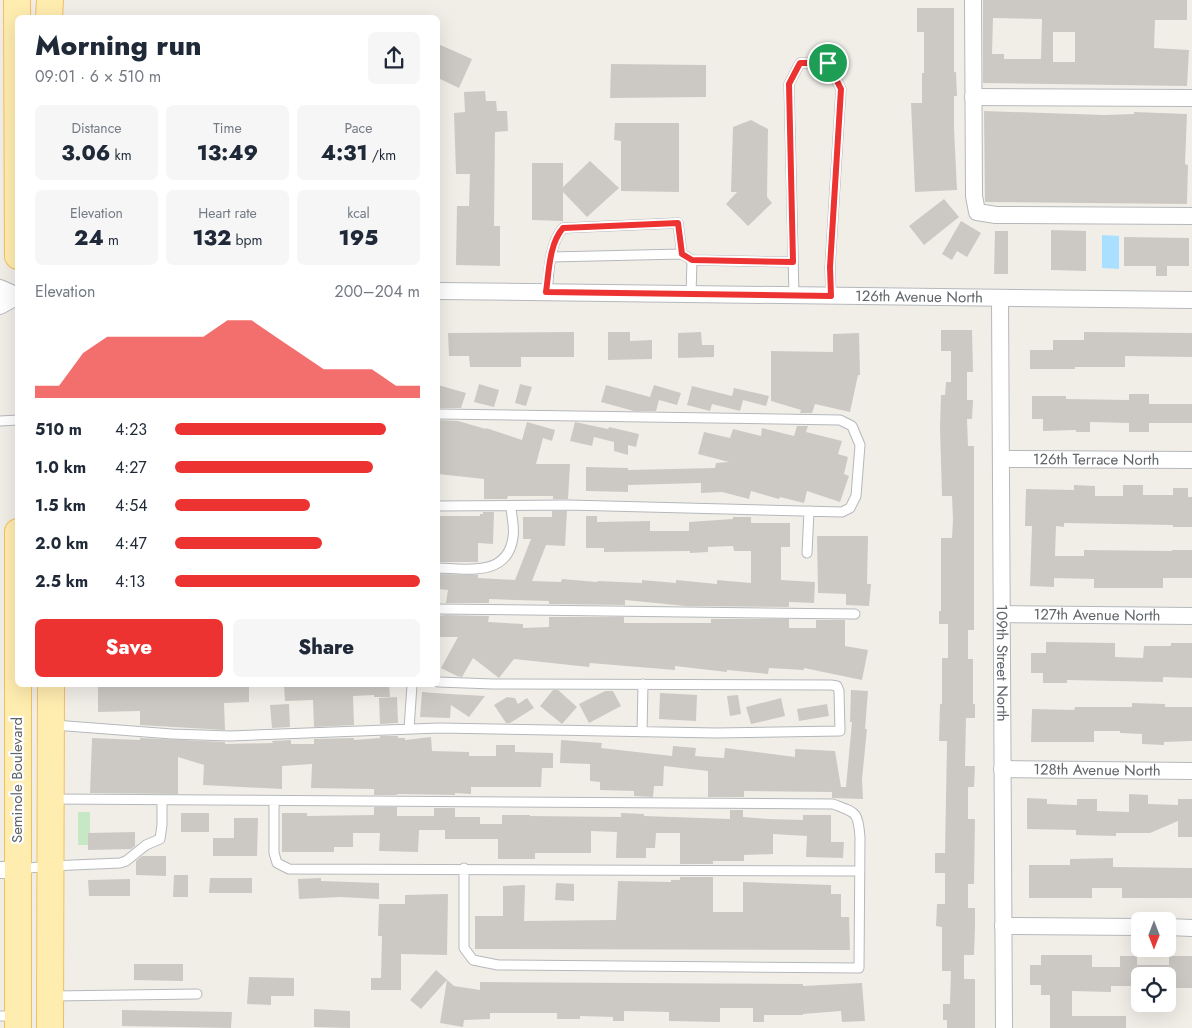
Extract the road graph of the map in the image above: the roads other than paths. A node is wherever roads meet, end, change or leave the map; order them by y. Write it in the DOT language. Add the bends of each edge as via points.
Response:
graph roads {
  1 [pos="17,0"];
  2 [pos="50,0"];
  3 [pos="973,0"];
  4 [pos="50,15"];
  5 [pos="8,45"];
  6 [pos="973,98"];
  7 [pos="1192,98"];
  8 [pos="13,99"];
  9 [pos="15,162"];
  10 [pos="1192,216"];
  11 [pos="682,254"];
  12 [pos="551,257"];
  13 [pos="692,260"];
  14 [pos="793,262"];
  15 [pos="0,288"];
  16 [pos="440,291"];
  17 [pos="546,292"];
  18 [pos="691,294"];
  19 [pos="15,295"];
  20 [pos="794,296"];
  21 [pos="831,296"];
  22 [pos="15,298"];
  23 [pos="1000,299"];
  24 [pos="1192,300"];
  25 [pos="0,306"];
  26 [pos="440,414"];
  27 [pos="0,420"];
  28 [pos="15,420"];
  29 [pos="1001,459"];
  30 [pos="1192,460"];
  31 [pos="440,506"];
  32 [pos="511,506"];
  33 [pos="810,511"];
  34 [pos="806,553"];
  35 [pos="13,557"];
  36 [pos="440,568"];
  37 [pos="13,588"];
  38 [pos="440,610"];
  39 [pos="15,614"];
  40 [pos="855,614"];
  41 [pos="1002,614"];
  42 [pos="1192,616"];
  43 [pos="0,640"];
  44 [pos="15,641"];
  45 [pos="440,682"];
  46 [pos="644,684"];
  47 [pos="15,687"];
  48 [pos="51,687"];
  49 [pos="412,687"];
  50 [pos="51,725"];
  51 [pos="409,729"];
  52 [pos="642,732"];
  53 [pos="1002,769"];
  54 [pos="1192,771"];
  55 [pos="50,799"];
  56 [pos="162,800"];
  57 [pos="274,801"];
  58 [pos="50,866"];
  59 [pos="464,868"];
  60 [pos="8,870"];
  61 [pos="860,870"];
  62 [pos="1003,926"];
  63 [pos="1131,927"];
  64 [pos="1176,927"];
  65 [pos="1192,928"];
  66 [pos="197,994"];
  67 [pos="50,996"];
  68 [pos="12,1020"];
  69 [pos="50,1028"];
  70 [pos="1004,1028"];
  1 -- 5 [label="main road"];
  2 -- 4 [label="main road"];
  3 -- 6 [label="street"];
  5 -- 8 [label="main road"];
  6 -- 7 [label="street"];
  6 -- 10 [label="street" via="977,212 996,215"];
  8 -- 9 [label="main road"];
  11 -- 12 [label="lane"];
  11 -- 12 [label="lane" via="678,223 563,228"];
  11 -- 13 [label="lane"];
  12 -- 17 [label="lane"];
  13 -- 14 [label="lane"];
  13 -- 18 [label="lane"];
  14 -- 20 [label="lane"];
  14 -- 21 [label="lane" via="789,84 800,63 828,63 841,89"];
  15 -- 19 [label="street"];
  16 -- 17 [label="street, 126th Avenue North"];
  17 -- 18 [label="street, 126th Avenue North"];
  18 -- 20 [label="street, 126th Avenue North"];
  20 -- 21 [label="street, 126th Avenue North"];
  21 -- 23 [label="street, 126th Avenue North"];
  22 -- 25 [label="street"];
  23 -- 24 [label="street, 126th Avenue North"];
  23 -- 29 [label="street, 109th Street North"];
  26 -- 33 [label="lane" via="840,420 852,426 860,445 856,496 850,508 842,512"];
  27 -- 28 [label="lane"];
  29 -- 30 [label="street, 126th Terrace North"];
  29 -- 41 [label="street, 109th Street North"];
  31 -- 32 [label="lane"];
  32 -- 33 [label="lane"];
  32 -- 36 [label="lane" via="513,536 508,554 498,563 486,569"];
  33 -- 34 [label="lane"];
  35 -- 37 [label="main road, Seminole Boulevard"];
  37 -- 39 [label="main road, Seminole Boulevard"];
  38 -- 40 [label="lane"];
  41 -- 42 [label="street, 127th Avenue North"];
  41 -- 53 [label="street, 109th Street North"];
  43 -- 44 [label="street"];
  45 -- 46 [label="lane"];
  46 -- 52 [label="lane"];
  46 -- 52 [label="lane" via="837,686 840,691 840,731"];
  47 -- 60 [label="main road, Seminole Boulevard"];
  48 -- 50 [label="main road"];
  49 -- 51 [label="lane"];
  50 -- 51 [label="lane" via="230,736"];
  50 -- 55 [label="main road"];
  51 -- 52 [label="lane"];
  53 -- 54 [label="street, 128th Avenue North"];
  53 -- 62 [label="street, 109th Street North"];
  55 -- 56 [label="lane"];
  55 -- 58 [label="main road"];
  56 -- 57 [label="lane"];
  56 -- 58 [label="lane" via="160,839 146,845 126,861"];
  57 -- 59 [label="lane" via="274,853 277,864 290,869"];
  57 -- 61 [label="lane" via="833,804 851,811 859,820"];
  58 -- 60 [label="lane"];
  58 -- 67 [label="main road"];
  59 -- 61 [label="lane"];
  59 -- 61 [label="lane" via="464,948 473,960 498,965 859,968"];
  60 -- 68 [label="main road, Seminole Boulevard"];
  62 -- 63 [label="street"];
  62 -- 70 [label="street, 109th Street North"];
  64 -- 65 [label="street"];
  66 -- 67 [label="lane"];
  67 -- 69 [label="main road"];
}
